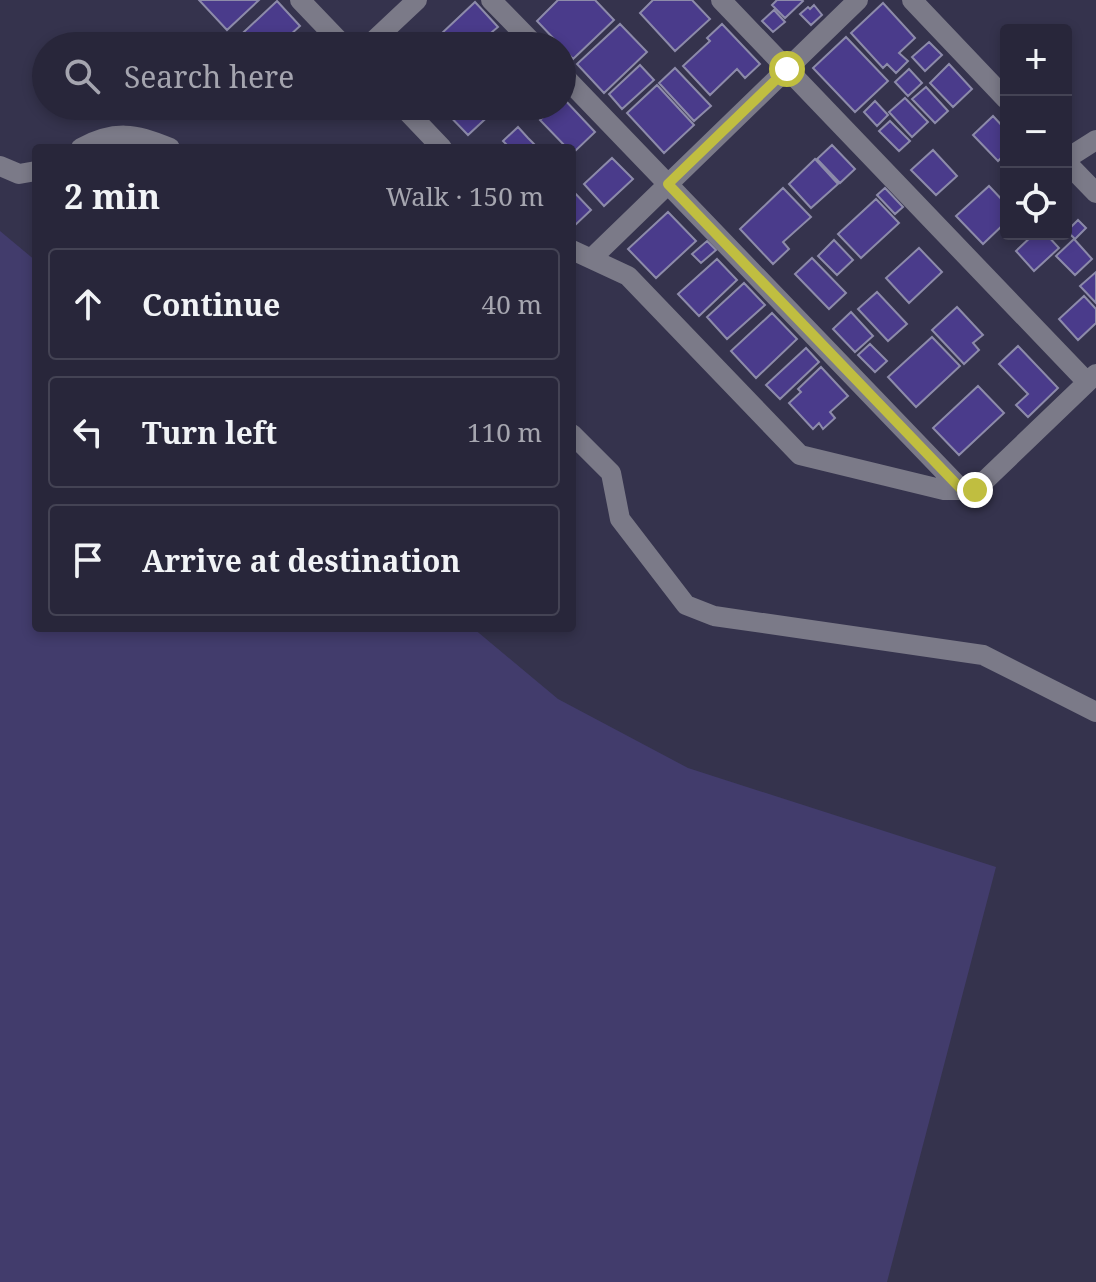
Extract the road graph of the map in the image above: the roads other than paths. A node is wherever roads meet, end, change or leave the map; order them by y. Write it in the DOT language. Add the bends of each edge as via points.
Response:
graph roads {
  1 [pos="300,0"];
  2 [pos="417,0"];
  3 [pos="491,0"];
  4 [pos="721,0"];
  5 [pos="858,0"];
  6 [pos="912,0"];
  7 [pos="331,32"];
  8 [pos="383,32"];
  9 [pos="522,32"];
  10 [pos="787,69"];
  11 [pos="576,89"];
  12 [pos="1003,96"];
  13 [pos="415,120"];
  14 [pos="1096,140"];
  15 [pos="89,144"];
  16 [pos="161,144"];
  17 [pos="438,144"];
  18 [pos="1072,156"];
  19 [pos="0,166"];
  20 [pos="1072,167"];
  21 [pos="32,172"];
  22 [pos="668,184"];
  23 [pos="1096,193"];
  24 [pos="576,252"];
  25 [pos="592,258"];
  26 [pos="1092,378"];
  27 [pos="576,438"];
  28 [pos="962,490"];
  29 [pos="1096,712"];
  1 -- 7 [label="street"];
  2 -- 8 [label="street"];
  3 -- 9 [label="street"];
  4 -- 10 [label="street"];
  5 -- 10 [label="street"];
  6 -- 12 [label="street"];
  10 -- 22 [label="street"];
  10 -- 26 [label="street"];
  11 -- 22 [label="street"];
  13 -- 17 [label="street"];
  14 -- 18 [label="street"];
  15 -- 16 [label="street" via="102,137 142,136"];
  19 -- 21 [label="street" via="19,174"];
  20 -- 23 [label="street"];
  22 -- 25 [label="street"];
  22 -- 28 [label="street"];
  24 -- 25 [label="street"];
  25 -- 28 [label="street" via="628,276 800,455"];
  26 -- 28 [label="street" via="975,490"];
  27 -- 29 [label="street" via="611,473 620,519 686,605 714,616 983,655"];
}
